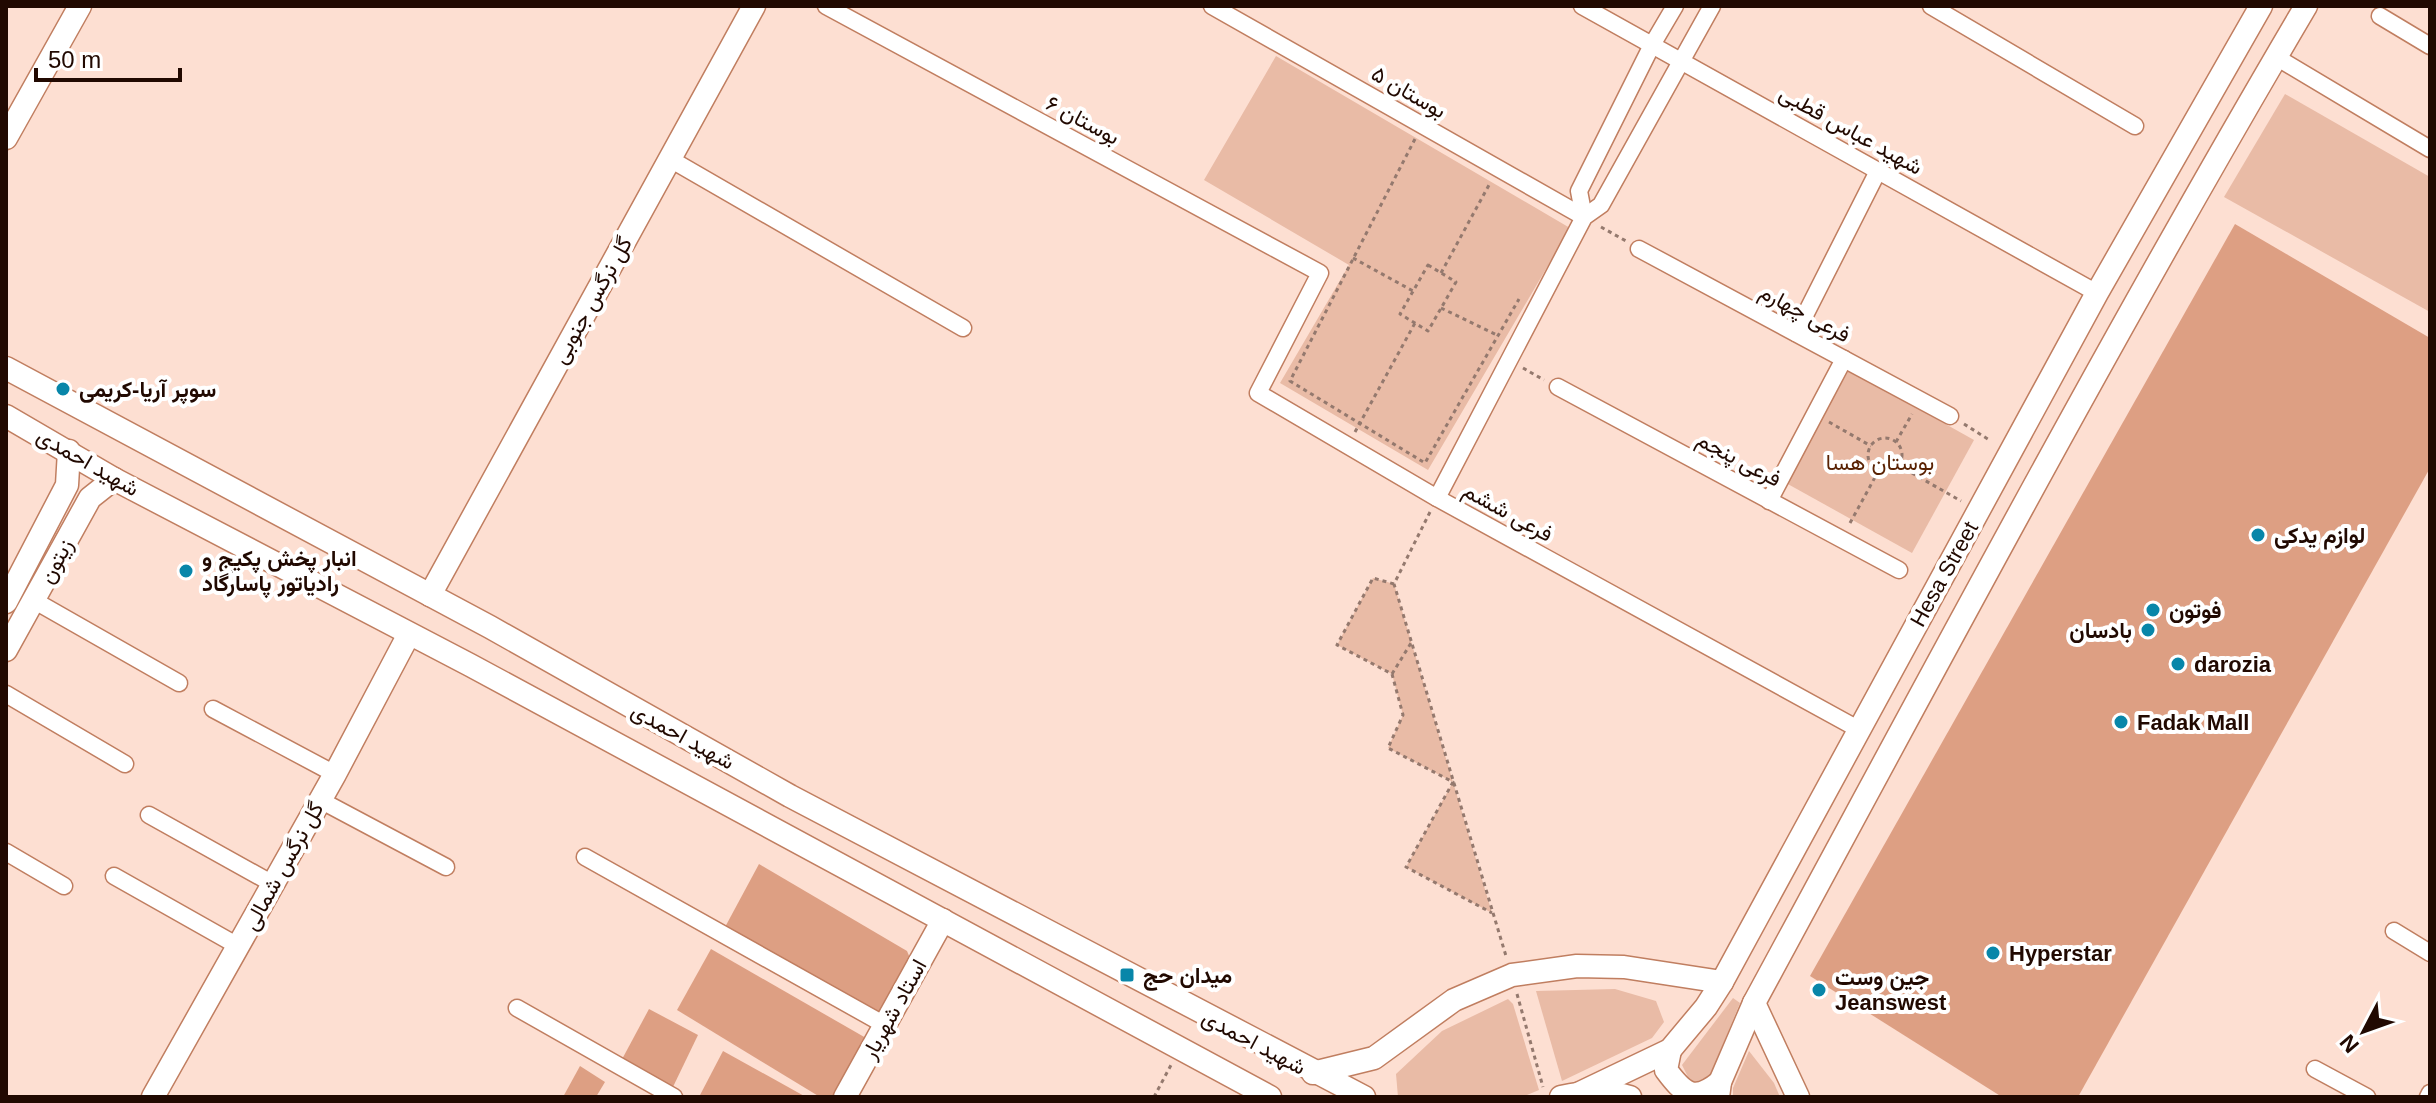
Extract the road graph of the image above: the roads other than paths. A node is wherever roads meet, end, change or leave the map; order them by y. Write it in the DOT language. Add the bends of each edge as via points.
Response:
graph roads {
  1 [pos="80,6"];
  2 [pos="754,6"];
  3 [pos="826,6"];
  4 [pos="1212,6"];
  5 [pos="1582,6"];
  6 [pos="1675,6"];
  7 [pos="1712,6"];
  8 [pos="1931,6"];
  9 [pos="2261,6"];
  10 [pos="2306,6"];
  11 [pos="2380,16"];
  12 [pos="1652,45"];
  13 [pos="2430,46"];
  14 [pos="2276,57"];
  15 [pos="1680,60"];
  16 [pos="2135,126"];
  17 [pos="6,138"];
  18 [pos="2430,149"];
  19 [pos="670,159"];
  20 [pos="1878,171"];
  21 [pos="1584,217"];
  22 [pos="1639,249"];
  23 [pos="1320,273"];
  24 [pos="2097,293"];
  25 [pos="963,328"];
  26 [pos="1796,333"];
  27 [pos="1844,359"];
  28 [pos="6,368"];
  29 [pos="1558,387"];
  30 [pos="6,416"];
  31 [pos="1950,416"];
  32 [pos="69,451"];
  33 [pos="2007,458"];
  34 [pos="114,479"];
  35 [pos="2036,482"];
  36 [pos="1437,498"];
  37 [pos="1769,501"];
  38 [pos="58,502"];
  39 [pos="80,516"];
  40 [pos="1899,570"];
  41 [pos="430,595"];
  42 [pos="8,596"];
  43 [pos="35,601"];
  44 [pos="409,634"];
  45 [pos="6,650"];
  46 [pos="179,683"];
  47 [pos="6,694"];
  48 [pos="213,709"];
  49 [pos="1858,729"];
  50 [pos="125,764"];
  51 [pos="335,774"];
  52 [pos="320,800"];
  53 [pos="149,815"];
  54 [pos="6,852"];
  55 [pos="585,857"];
  56 [pos="446,867"];
  57 [pos="114,876"];
  58 [pos="273,884"];
  59 [pos="64,886"];
  60 [pos="943,920"];
  61 [pos="2394,931"];
  62 [pos="238,946"];
  63 [pos="2430,953"];
  64 [pos="1722,982"];
  65 [pos="1754,1003"];
  66 [pos="517,1008"];
  67 [pos="885,1025"];
  68 [pos="1670,1050"];
  69 [pos="2315,1069"];
  70 [pos="1313,1073"];
  71 [pos="1719,1089"];
  72 [pos="1571,1095"];
  73 [pos="153,1097"];
  74 [pos="674,1097"];
  75 [pos="845,1097"];
  76 [pos="1270,1097"];
  77 [pos="1364,1097"];
  78 [pos="1630,1097"];
  79 [pos="1798,1097"];
  80 [pos="2367,1097"];
  1 -- 17 [label="main road"];
  2 -- 19 [label="main road, گل نرگس جنوبی"];
  3 -- 23 [label="street, بوستان ۶"];
  4 -- 21 [label="street, بوستان ۵"];
  5 -- 12 [label="street, شهید عباس قطبی"];
  6 -- 12 [label="street"];
  7 -- 15 [label="street"];
  8 -- 16 [label="street"];
  9 -- 24 [label="main road, Hesa Street"];
  10 -- 14 [label="main road, Hesa Street"];
  11 -- 13 [label="street"];
  12 -- 15 [label="street, شهید عباس قطبی"];
  12 -- 21 [label="street" via="1579,191"];
  14 -- 18 [label="street"];
  14 -- 35 [label="main road, Hesa Street"];
  15 -- 20 [label="street, شهید عباس قطبی"];
  15 -- 21 [label="street" via="1601,205"];
  19 -- 25 [label="street"];
  19 -- 41 [label="main road, گل نرگس جنوبی"];
  20 -- 24 [label="street, شهید عباس قطبی"];
  20 -- 26 [label="street"];
  21 -- 36 [label="street"];
  22 -- 26 [label="street, فرعی چهارم"];
  23 -- 36 [label="street, فرعی ششم" via="1258,393"];
  24 -- 33 [label="main road, Hesa Street"];
  26 -- 27 [label="street, فرعی چهارم"];
  27 -- 31 [label="street, فرعی چهارم"];
  27 -- 37 [label="street"];
  28 -- 41 [label="main road, شهید احمدی"];
  29 -- 37 [label="street, فرعی پنجم"];
  30 -- 32 [label="main road, شهید احمدی"];
  32 -- 34 [label="main road, شهید احمدی"];
  32 -- 38 [label="main road, زیتون" via="67,485"];
  33 -- 35 [label="main road"];
  33 -- 49 [label="main road, Hesa Street"];
  34 -- 39 [label="main road, زیتون" via="90,498"];
  34 -- 44 [label="main road, شهید احمدی"];
  35 -- 65 [label="main road, Hesa Street"];
  36 -- 49 [label="street, فرعی ششم"];
  37 -- 40 [label="street, فرعی پنجم"];
  38 -- 39 [label="main road" via="74,502"];
  38 -- 42 [label="main road, زیتون"];
  39 -- 43 [label="main road, زیتون"];
  41 -- 70 [label="main road, شهید احمدی" via="790,796"];
  43 -- 45 [label="main road, زیتون"];
  43 -- 46 [label="street"];
  44 -- 51 [label="main road, گل نرگس شمالی"];
  44 -- 60 [label="main road, شهید احمدی"];
  47 -- 50 [label="street"];
  48 -- 51 [label="street"];
  49 -- 64 [label="main road, Hesa Street"];
  51 -- 52 [label="main road, گل نرگس شمالی"];
  52 -- 56 [label="street"];
  52 -- 58 [label="main road, گل نرگس شمالی"];
  53 -- 58 [label="street"];
  54 -- 59 [label="street"];
  55 -- 67 [label="street"];
  57 -- 62 [label="street"];
  58 -- 62 [label="main road, گل نرگس شمالی"];
  60 -- 67 [label="main road, استاد شهریار"];
  60 -- 76 [label="main road, شهید احمدی"];
  61 -- 63 [label="street"];
  62 -- 73 [label="main road, گل نرگس شمالی"];
  64 -- 68 [label="main road, Hesa Street"];
  64 -- 70 [label="main road" via="1624,967 1577,966 1512,975 1454,1000 1374,1058"];
  65 -- 71 [label="main road, Hesa Street"];
  65 -- 79 [label="main road"];
  66 -- 74 [label="street"];
  67 -- 75 [label="main road, استاد شهریار"];
  68 -- 71 [label="main road" via="1666,1070 1680,1088 1694,1095"];
  68 -- 72 [label="main road, Hesa Street"];
  69 -- 80 [label="street"];
  70 -- 77 [label="main road, شهید احمدی"];
  72 -- 78 [label="main road"];
}
